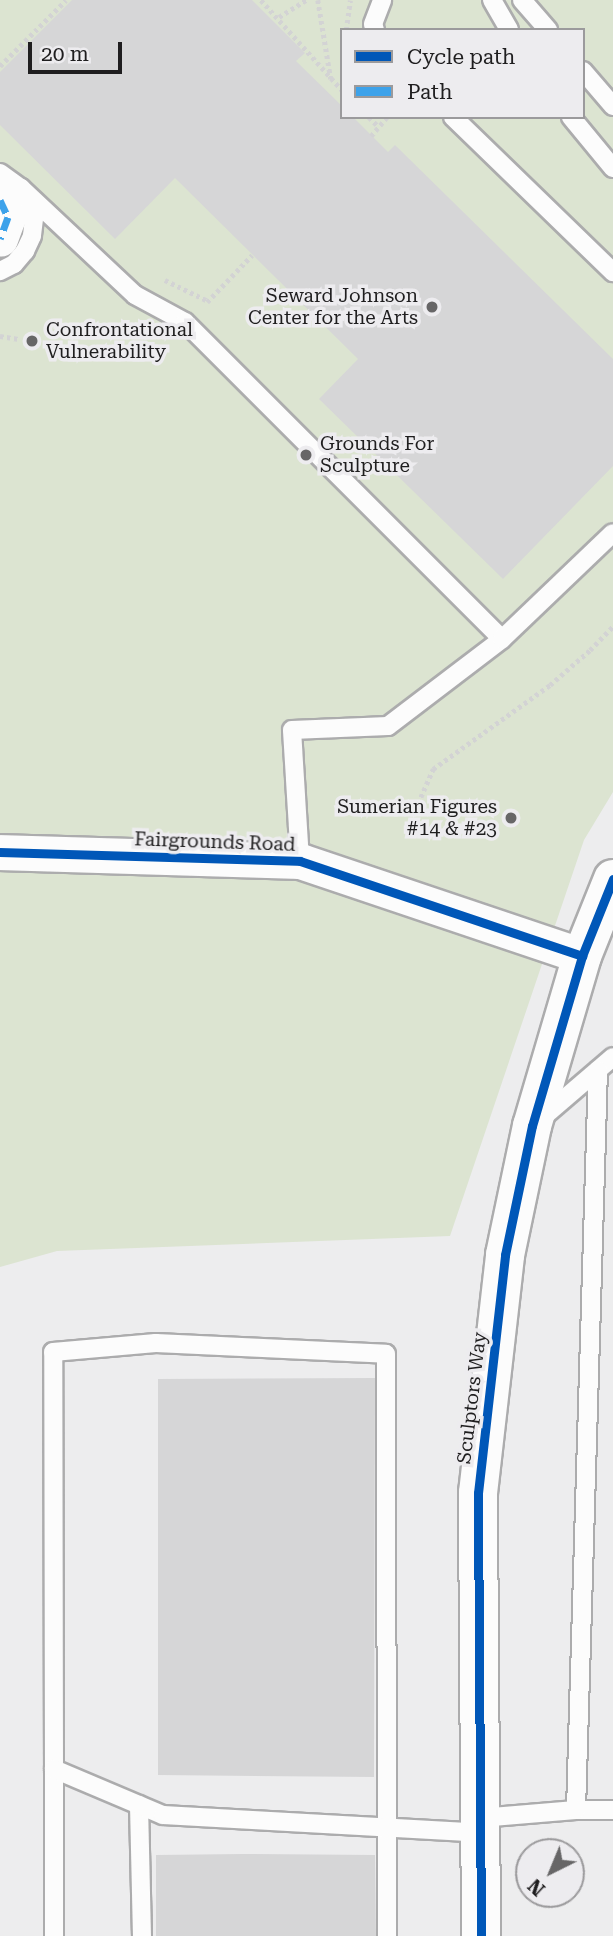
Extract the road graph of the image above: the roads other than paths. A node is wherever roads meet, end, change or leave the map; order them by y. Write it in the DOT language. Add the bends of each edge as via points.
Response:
graph roads {
  1 [pos="382,0"];
  2 [pos="492,0"];
  3 [pos="522,0"];
  4 [pos="374,28"];
  5 [pos="508,28"];
  6 [pos="546,28"];
  7 [pos="585,73"];
  8 [pos="613,106"];
  9 [pos="455,119"];
  10 [pos="572,119"];
  11 [pos="0,166"];
  12 [pos="613,168"];
  13 [pos="9,186"];
  14 [pos="0,239"];
  15 [pos="0,271"];
  16 [pos="613,272"];
  17 [pos="613,533"];
  18 [pos="502,639"];
  19 [pos="0,852"];
  20 [pos="300,861"];
  21 [pos="613,879"];
  22 [pos="582,956"];
  23 [pos="613,1057"];
  24 [pos="598,1070"];
  25 [pos="532,1126"];
  26 [pos="54,1769"];
  27 [pos="139,1805"];
  28 [pos="576,1810"];
  29 [pos="613,1810"];
  30 [pos="480,1825"];
  31 [pos="388,1827"];
  32 [pos="54,1936"];
  33 [pos="142,1936"];
  34 [pos="387,1936"];
  35 [pos="481,1936"];
  1 -- 4 [label="lane"];
  2 -- 5 [label="lane"];
  3 -- 6 [label="lane"];
  7 -- 8 [label="lane"];
  9 -- 16 [label="lane"];
  10 -- 12 [label="lane"];
  11 -- 13 [label="lane"];
  13 -- 14 [label="street" via="8,217"];
  13 -- 15 [label="lane" via="30,202 34,219 25,251"];
  13 -- 18 [label="lane" via="135,295 185,322"];
  17 -- 18 [label="lane"];
  18 -- 20 [label="lane" via="388,726 292,730"];
  19 -- 20 [label="street, Fairgrounds Road"];
  20 -- 22 [label="street, Fairgrounds Road"];
  21 -- 22 [label="street, Sculptors Way"];
  22 -- 25 [label="street, Sculptors Way"];
  23 -- 24 [label="lane"];
  24 -- 25 [label="lane"];
  24 -- 28 [label="lane"];
  25 -- 30 [label="street, Sculptors Way" via="505,1255 478,1493"];
  26 -- 27 [label="lane"];
  26 -- 31 [label="lane" via="53,1352 156,1343 386,1354"];
  26 -- 32 [label="lane"];
  27 -- 31 [label="lane" via="163,1815"];
  27 -- 33 [label="lane"];
  28 -- 29 [label="lane"];
  28 -- 30 [label="lane"];
  30 -- 31 [label="lane"];
  30 -- 35 [label="street, Sculptors Way"];
  31 -- 34 [label="lane"];
}
